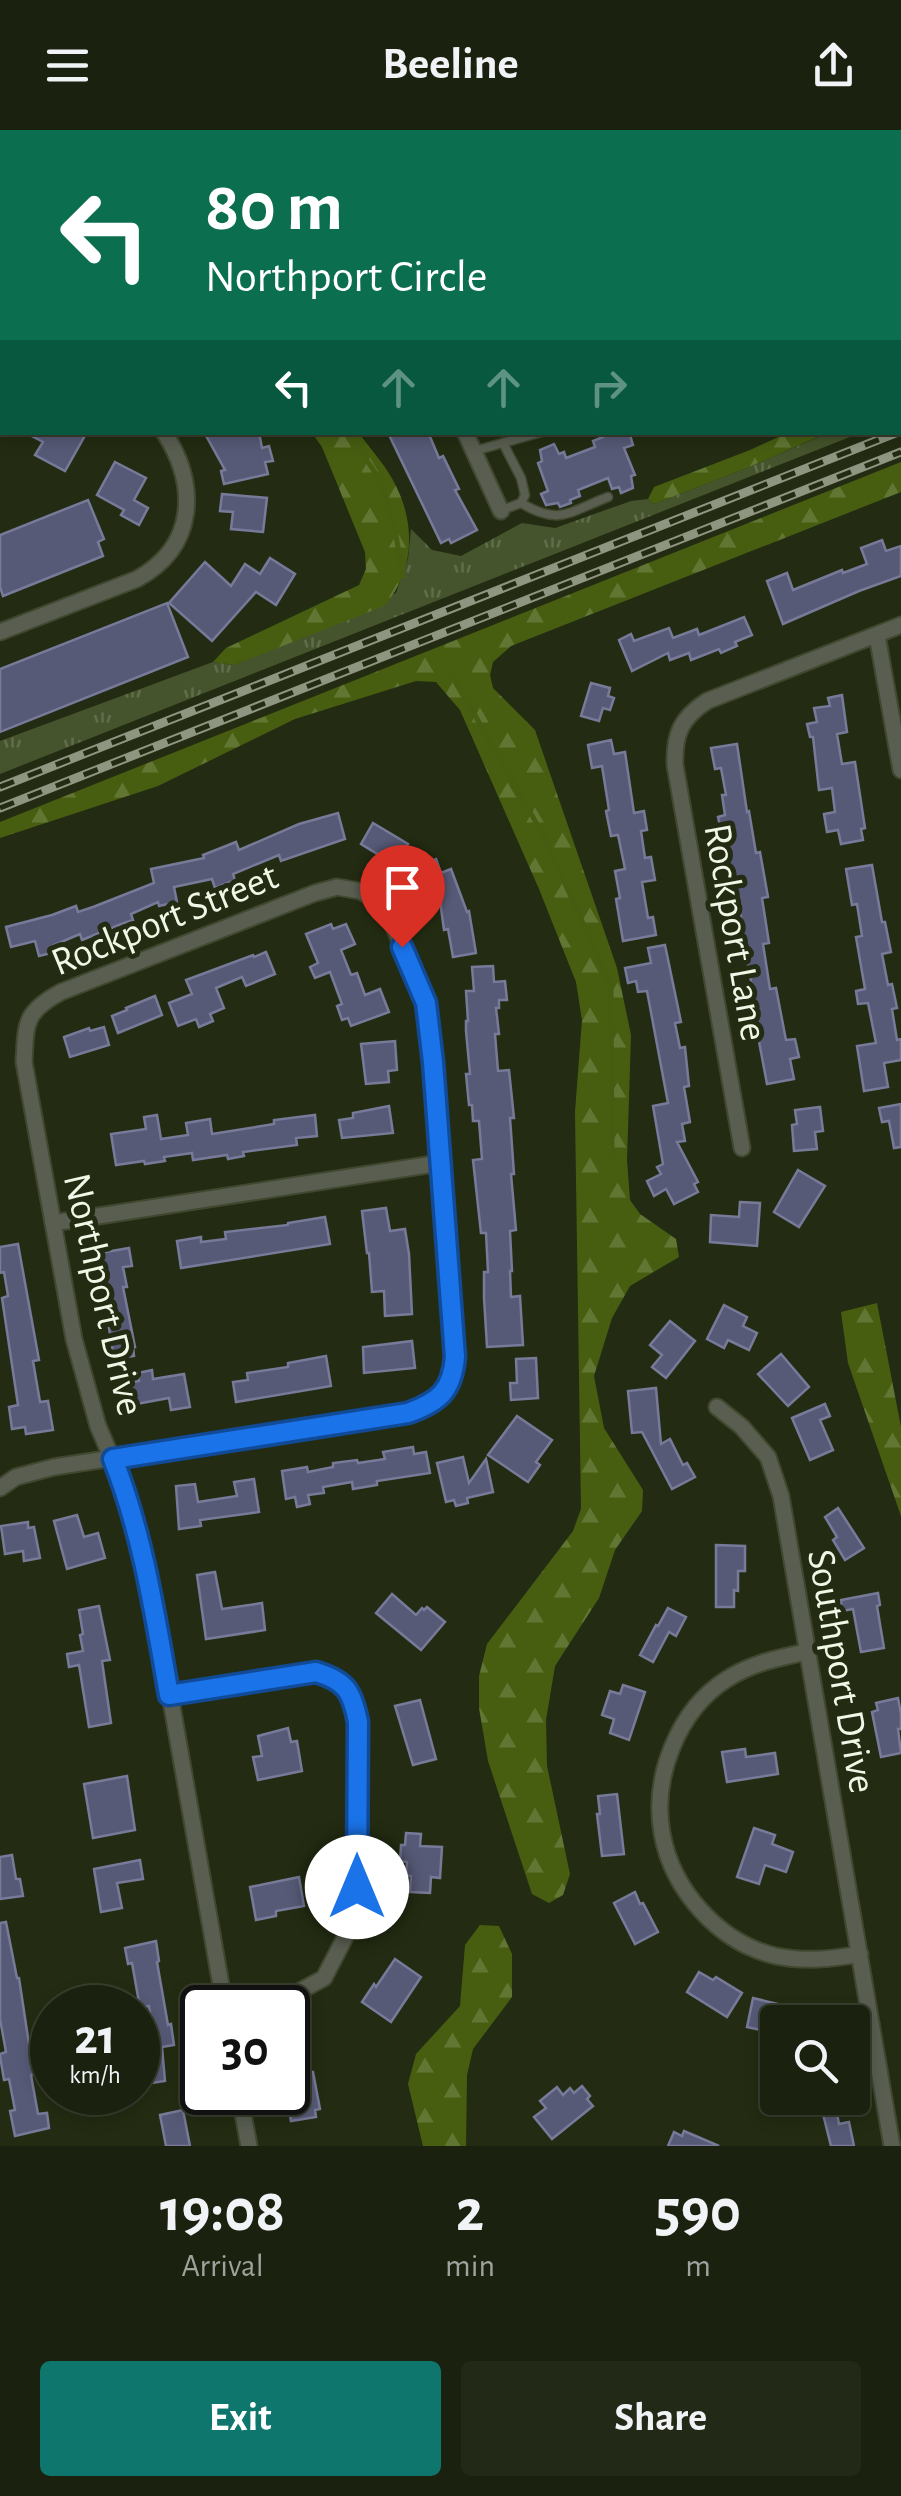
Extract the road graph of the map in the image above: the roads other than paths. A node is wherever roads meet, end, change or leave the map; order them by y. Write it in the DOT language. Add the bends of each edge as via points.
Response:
graph roads {
  1 [pos="166,435"];
  2 [pos="466,435"];
  3 [pos="531,435"];
  4 [pos="503,443"];
  5 [pos="474,451"];
  6 [pos="608,498"];
  7 [pos="520,503"];
  8 [pos="501,511"];
  9 [pos="901,625"];
  10 [pos="0,632"];
  11 [pos="877,635"];
  12 [pos="901,770"];
  13 [pos="24,1062"];
  14 [pos="742,1148"];
  15 [pos="440,1164"];
  16 [pos="53,1223"];
  17 [pos="717,1407"];
  18 [pos="113,1459"];
  19 [pos="0,1488"];
  20 [pos="806,1652"];
  21 [pos="169,1695"];
  22 [pos="860,1954"];
  23 [pos="220,1985"];
  24 [pos="310,1986"];
  25 [pos="243,2115"];
  26 [pos="249,2146"];
  27 [pos="892,2146"];
  1 -- 10 [label="street" via="188,495 173,548 137,579"];
  2 -- 5 [label="street"];
  3 -- 4 [label="lane"];
  4 -- 5 [label="lane"];
  4 -- 7 [label="lane" via="521,478"];
  5 -- 8 [label="street"];
  6 -- 7 [label="lane" via="556,517"];
  7 -- 8 [label="lane"];
  9 -- 11 [label="street"];
  11 -- 12 [label="street"];
  11 -- 14 [label="street, Rockport Lane" via="707,702 692,711 674,745"];
  13 -- 15 [label="street, Rockport Street" via="34,1011 62,992 315,893 360,890 390,918 426,1003"];
  13 -- 16 [label="street, Northport Drive"];
  15 -- 16 [label="street"];
  15 -- 18 [label="street" via="455,1357 445,1392 408,1413"];
  16 -- 18 [label="street, Northport Drive" via="74,1339"];
  17 -- 20 [label="street, Southport Drive" via="768,1457"];
  18 -- 19 [label="street" via="54,1467"];
  18 -- 21 [label="street, Northport Drive" via="150,1580"];
  20 -- 22 [label="street, Southport Drive"];
  20 -- 22 [label="street" via="763,1660 725,1680 693,1710 671,1748 660,1790 662,1834 675,1875 700,1911 734,1938 774,1956 817,1961"];
  21 -- 23 [label="street, Northport Drive"];
  21 -- 24 [label="street" via="316,1672 336,1678 353,1697 358,1740 352,1924 324,1978"];
  22 -- 27 [label="street, Southport Drive"];
  25 -- 26 [label="street"];
}
